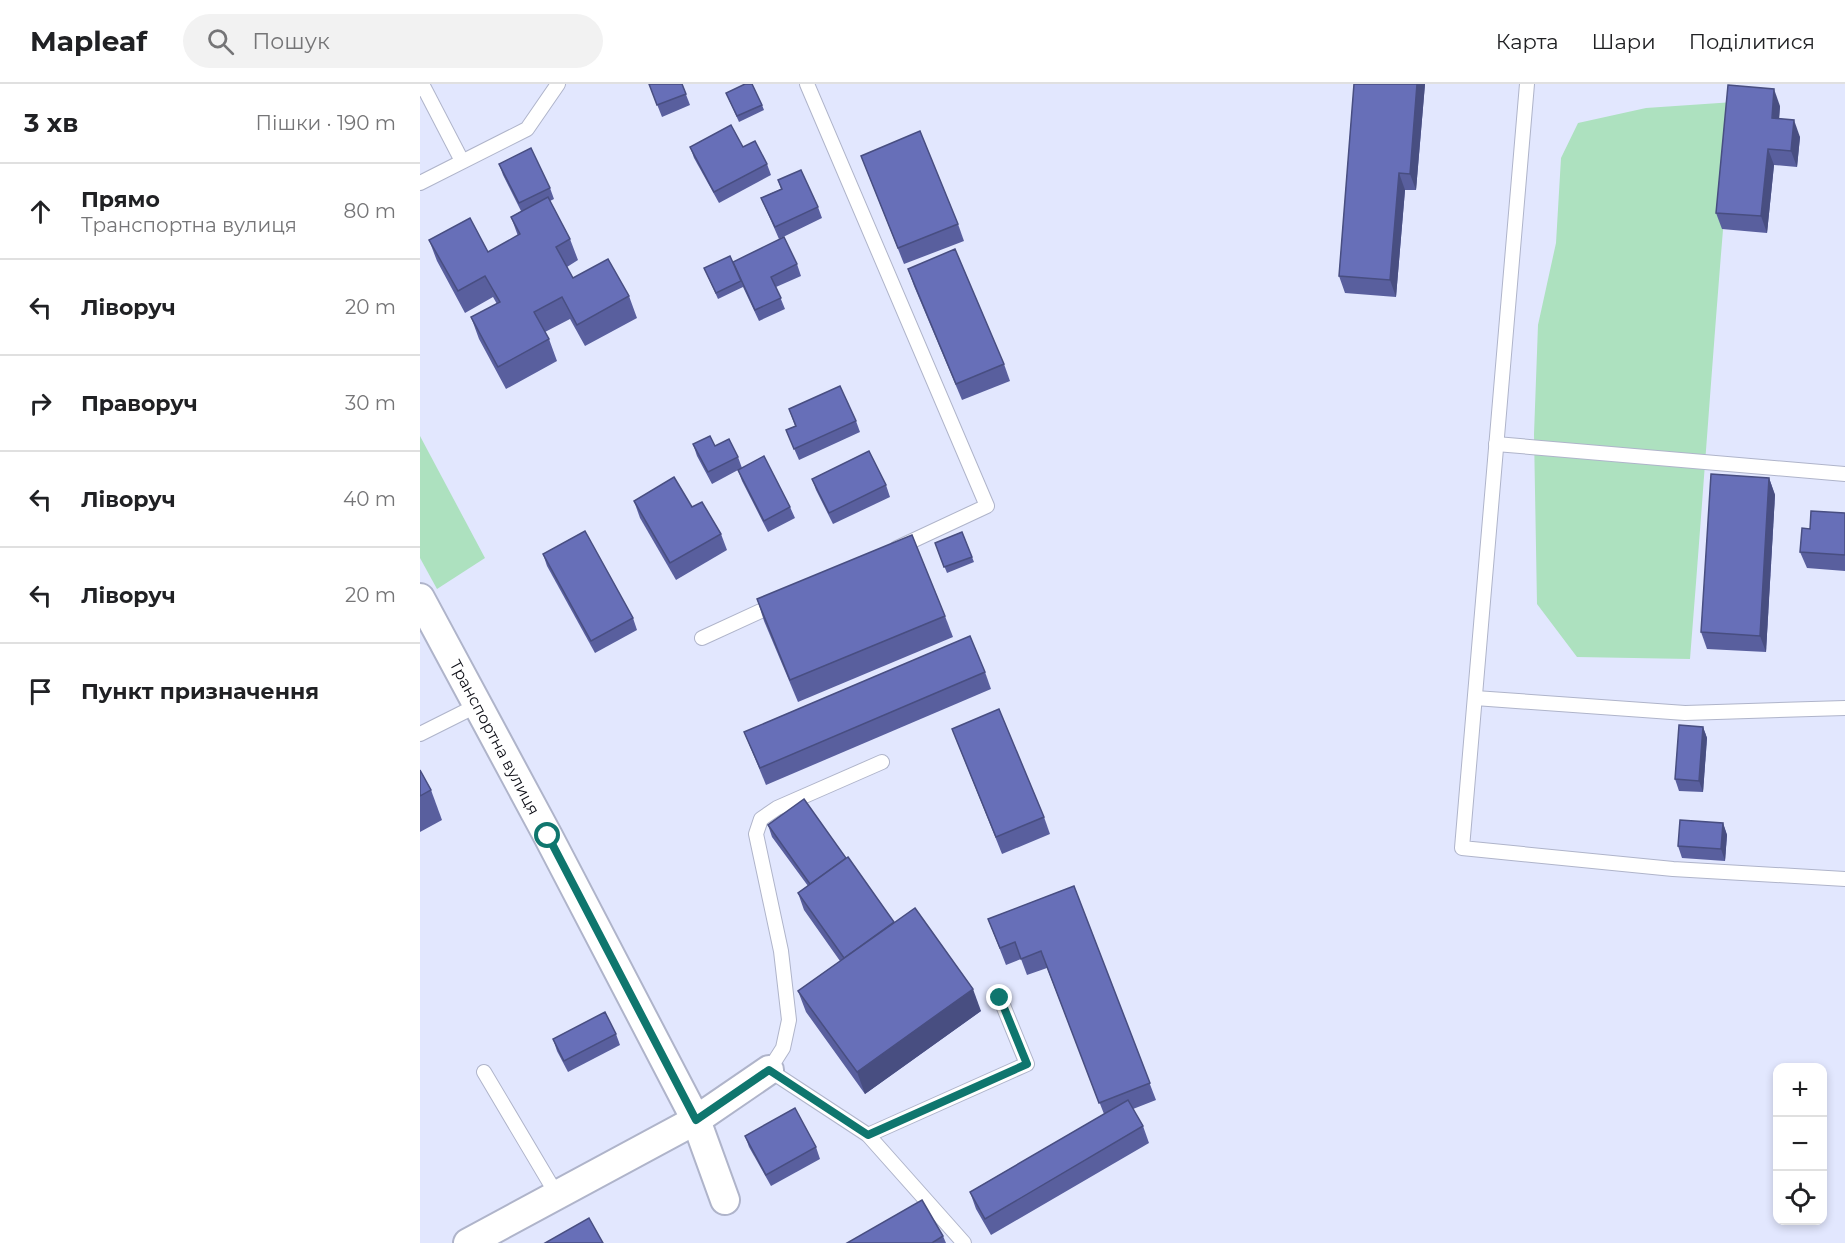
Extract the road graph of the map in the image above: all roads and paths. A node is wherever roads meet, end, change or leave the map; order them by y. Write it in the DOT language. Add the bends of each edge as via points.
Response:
graph roads {
  1 [pos="422,84"];
  2 [pos="558,84"];
  3 [pos="807,84"];
  4 [pos="1527,84"];
  5 [pos="462,161"];
  6 [pos="420,183"];
  7 [pos="1496,444"];
  8 [pos="1845,474"];
  9 [pos="882,555"];
  10 [pos="420,598"];
  11 [pos="786,599"];
  12 [pos="702,638"];
  13 [pos="1475,698"];
  14 [pos="478,705"];
  15 [pos="1845,708"];
  16 [pos="420,734"];
  17 [pos="882,762"];
  18 [pos="1845,879"];
  19 [pos="1000,998"];
  20 [pos="769,1070"];
  21 [pos="484,1072"];
  22 [pos="696,1120"];
  23 [pos="868,1135"];
  24 [pos="557,1195"];
  25 [pos="724,1200"];
  26 [pos="468,1243"];
  27 [pos="964,1243"];
  1 -- 5 [label="lane"];
  2 -- 5 [label="lane" via="526,129"];
  3 -- 9 [label="lane" via="987,507"];
  4 -- 7 [label="lane"];
  5 -- 6 [label="lane"];
  7 -- 8 [label="lane"];
  7 -- 13 [label="lane"];
  10 -- 14 [label="street, Транспортна вулиця"];
  11 -- 12 [label="lane"];
  13 -- 15 [label="lane" via="1685,713"];
  13 -- 18 [label="lane" via="1462,848 1673,869"];
  14 -- 16 [label="lane"];
  14 -- 22 [label="street, Транспортна вулиця"];
  17 -- 20 [label="lane" via="777,808 761,819 756,834 781,951 789,1020 783,1048"];
  19 -- 23 [label="lane" via="1027,1064"];
  20 -- 22 [label="street"];
  20 -- 23 [label="lane"];
  21 -- 24 [label="lane"];
  22 -- 24 [label="street"];
  22 -- 25 [label="street, Транспортна вулиця"];
  23 -- 27 [label="lane"];
  24 -- 26 [label="street"];
}
